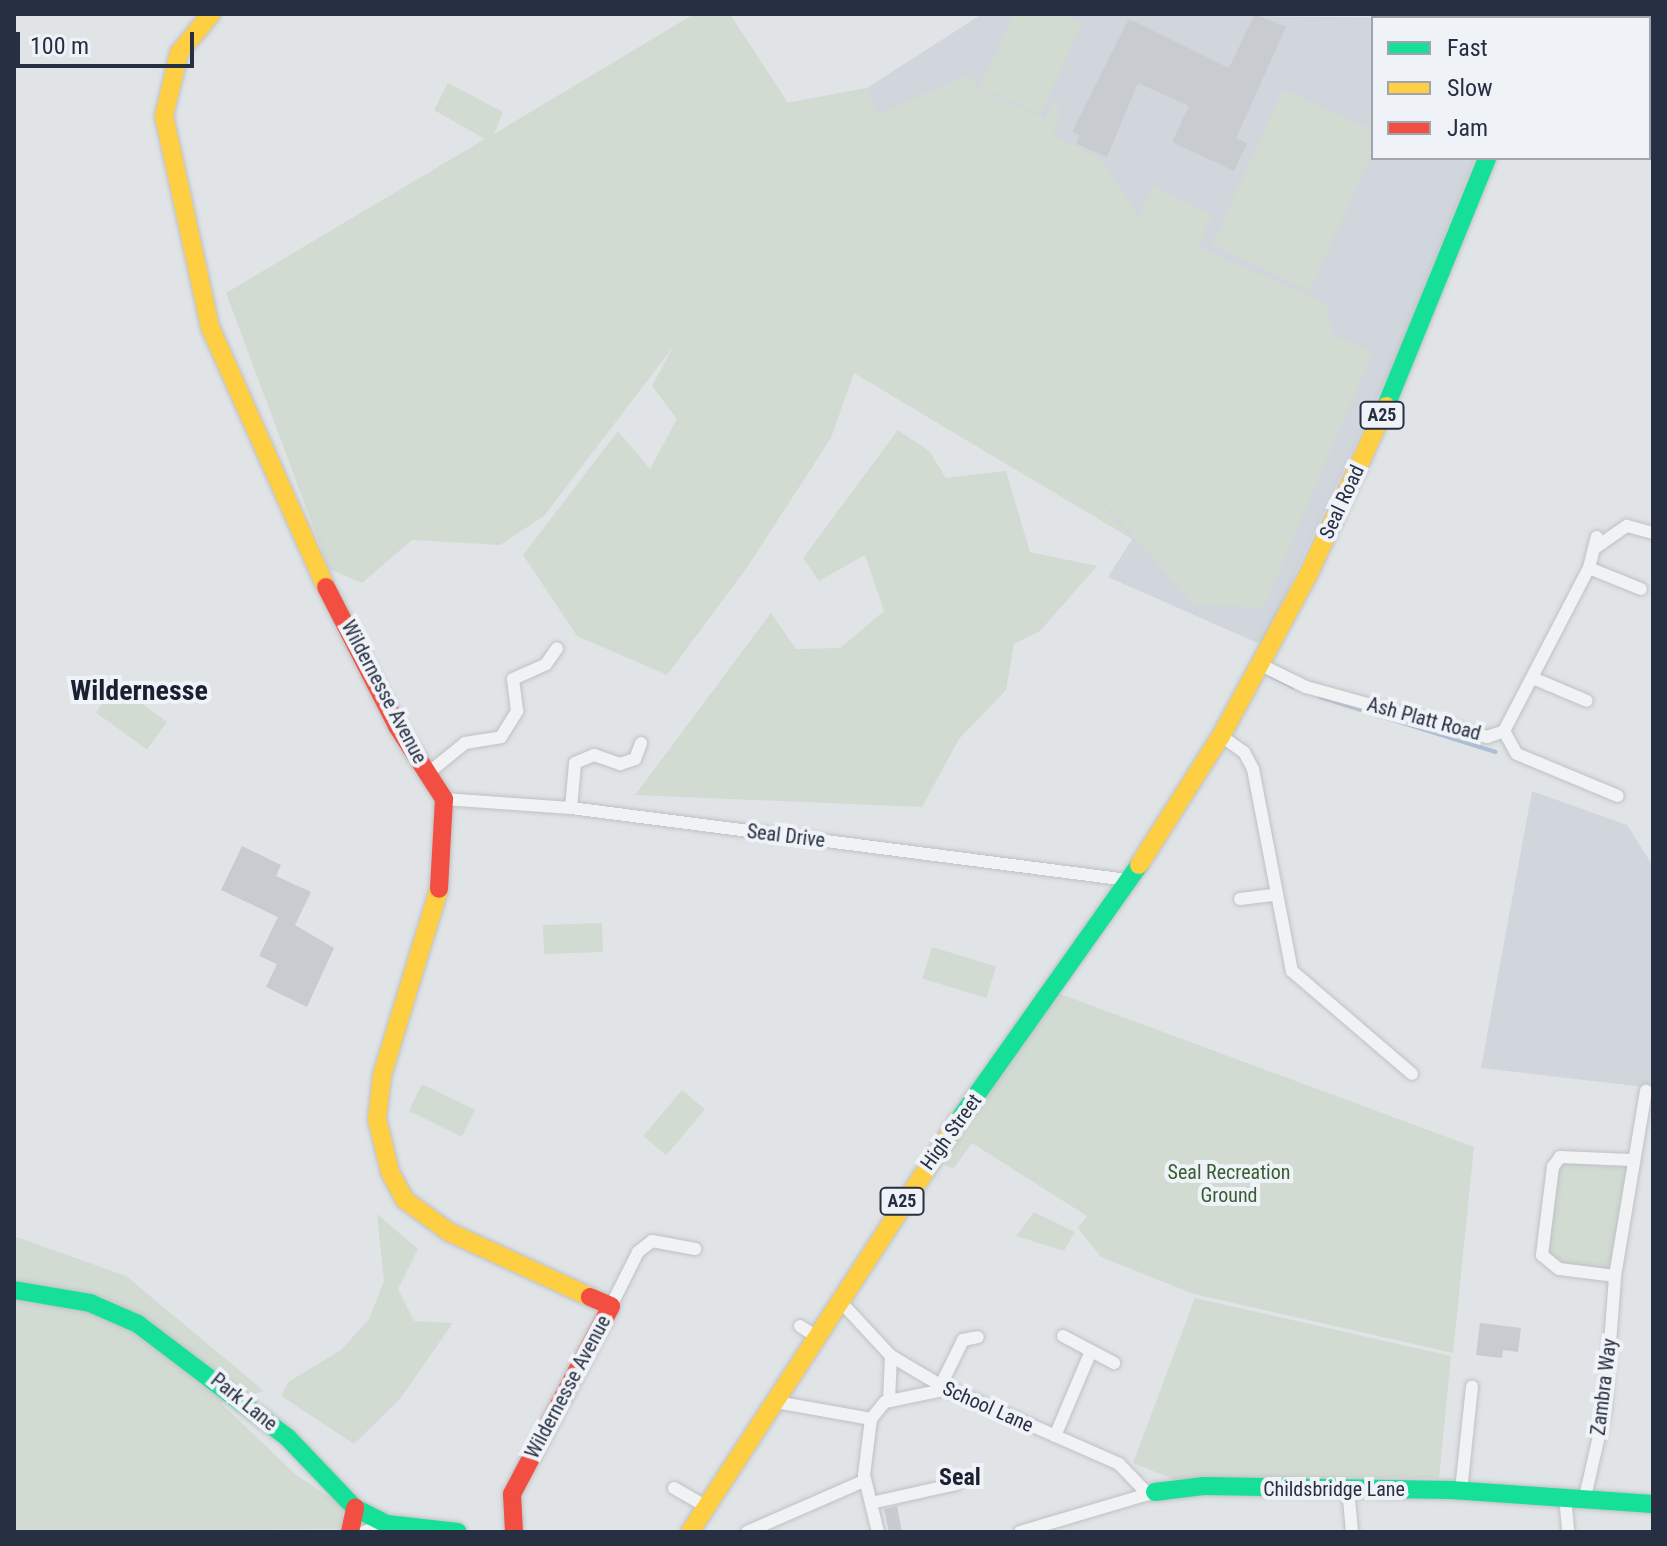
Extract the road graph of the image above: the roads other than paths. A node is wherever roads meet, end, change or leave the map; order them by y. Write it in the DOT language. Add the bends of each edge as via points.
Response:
graph roads {
  1 [pos="211,14"];
  2 [pos="1486,160"];
  3 [pos="1653,533"];
  4 [pos="1589,568"];
  5 [pos="1641,589"];
  6 [pos="557,648"];
  7 [pos="1261,665"];
  8 [pos="1535,679"];
  9 [pos="1587,701"];
  10 [pos="1504,731"];
  11 [pos="1221,736"];
  12 [pos="641,743"];
  13 [pos="427,774"];
  14 [pos="1618,796"];
  15 [pos="444,799"];
  16 [pos="571,808"];
  17 [pos="1128,880"];
  18 [pos="1275,895"];
  19 [pos="1240,899"];
  20 [pos="1412,1074"];
  21 [pos="1646,1091"];
  22 [pos="1631,1160"];
  23 [pos="695,1249"];
  24 [pos="1615,1276"];
  25 [pos="14,1290"];
  26 [pos="840,1301"];
  27 [pos="611,1306"];
  28 [pos="800,1326"];
  29 [pos="1063,1336"];
  30 [pos="817,1337"];
  31 [pos="978,1337"];
  32 [pos="1091,1351"];
  33 [pos="891,1356"];
  34 [pos="1114,1363"];
  35 [pos="940,1385"];
  36 [pos="1472,1387"];
  37 [pos="889,1401"];
  38 [pos="776,1402"];
  39 [pos="871,1419"];
  40 [pos="1055,1436"];
  41 [pos="864,1481"];
  42 [pos="957,1484"];
  43 [pos="674,1488"];
  44 [pos="1348,1488"];
  45 [pos="1461,1491"];
  46 [pos="1152,1493"];
  47 [pos="1565,1495"];
  48 [pos="1585,1497"];
  49 [pos="871,1503"];
  50 [pos="1653,1504"];
  51 [pos="707,1507"];
  52 [pos="355,1508"];
  53 [pos="387,1524"];
  54 [pos="350,1532"];
  55 [pos="364,1532"];
  56 [pos="458,1532"];
  57 [pos="514,1532"];
  58 [pos="690,1532"];
  59 [pos="747,1532"];
  60 [pos="878,1532"];
  61 [pos="1020,1532"];
  62 [pos="1352,1532"];
  63 [pos="1568,1532"];
  1 -- 13 [label="main road, Wildernesse Avenue" via="179,53 164,116 210,327 300,536"];
  2 -- 7 [label="main road, Seal Road / A25" via="1389,400"];
  3 -- 4 [label="street" via="1627,526 1596,542"];
  4 -- 5 [label="street"];
  4 -- 8 [label="street"];
  6 -- 13 [label="street" via="546,664 513,679 517,711 501,737 465,743"];
  7 -- 10 [label="street, Ash Platt Road" via="1306,687 1487,737"];
  7 -- 11 [label="main road, High Street / A25"];
  8 -- 9 [label="street"];
  8 -- 10 [label="street"];
  10 -- 14 [label="street, Ash Platt Road" via="1517,754"];
  11 -- 17 [label="main road, High Street / A25"];
  11 -- 18 [label="street" via="1252,764"];
  12 -- 16 [label="street" via="635,759 620,764 594,755 575,763"];
  13 -- 15 [label="main road, Wildernesse Avenue"];
  15 -- 16 [label="street, Seal Drive"];
  15 -- 27 [label="main road, Wildernesse Avenue" via="445,849 436,904 382,1076 377,1119 390,1172 405,1200 449,1232 507,1264"];
  16 -- 17 [label="street, Seal Drive"];
  17 -- 26 [label="main road, High Street / A25" via="915,1182"];
  18 -- 19 [label="street"];
  18 -- 20 [label="street" via="1286,955 1298,980"];
  21 -- 22 [label="street, Zambra Way"];
  22 -- 24 [label="street, Zambra Way"];
  22 -- 24 [label="street" via="1560,1157 1553,1167 1542,1255 1559,1269"];
  23 -- 27 [label="street" via="652,1241 638,1252"];
  24 -- 48 [label="street, Zambra Way" via="1605,1410"];
  25 -- 52 [label="main road, Park Lane" via="90,1303 138,1324 288,1438"];
  26 -- 30 [label="main road, High Street / A25"];
  26 -- 33 [label="street, School Lane"];
  27 -- 57 [label="main road, Wildernesse Avenue" via="512,1494"];
  28 -- 30 [label="street"];
  29 -- 32 [label="street"];
  30 -- 38 [label="main road, High Street / A25"];
  31 -- 35 [label="street" via="963,1340"];
  32 -- 34 [label="street"];
  32 -- 40 [label="street"];
  33 -- 35 [label="street, School Lane"];
  33 -- 37 [label="street"];
  35 -- 37 [label="street"];
  35 -- 40 [label="street, School Lane"];
  36 -- 45 [label="street"];
  37 -- 39 [label="street"];
  38 -- 39 [label="street" via="788,1409"];
  38 -- 51 [label="main road, High Street / A25"];
  39 -- 41 [label="street"];
  40 -- 46 [label="street, School Lane" via="1125,1467"];
  41 -- 49 [label="street"];
  41 -- 59 [label="street"];
  42 -- 49 [label="street"];
  43 -- 51 [label="street"];
  44 -- 45 [label="main road, Childsbridge Lane"];
  44 -- 46 [label="main road, Childsbridge Lane" via="1204,1486"];
  44 -- 62 [label="street"];
  45 -- 47 [label="main road, Childsbridge Lane"];
  46 -- 61 [label="street, Childsbridge Lane"];
  47 -- 48 [label="main road, Childsbridge Lane"];
  47 -- 63 [label="street"];
  48 -- 50 [label="main road, Childsbridge Lane"];
  49 -- 60 [label="street"];
  51 -- 58 [label="main road, High Street / A25"];
  52 -- 53 [label="main road, Park Lane"];
  52 -- 54 [label="main road"];
  53 -- 55 [label="street"];
  53 -- 56 [label="main road, Park Lane"];
}
